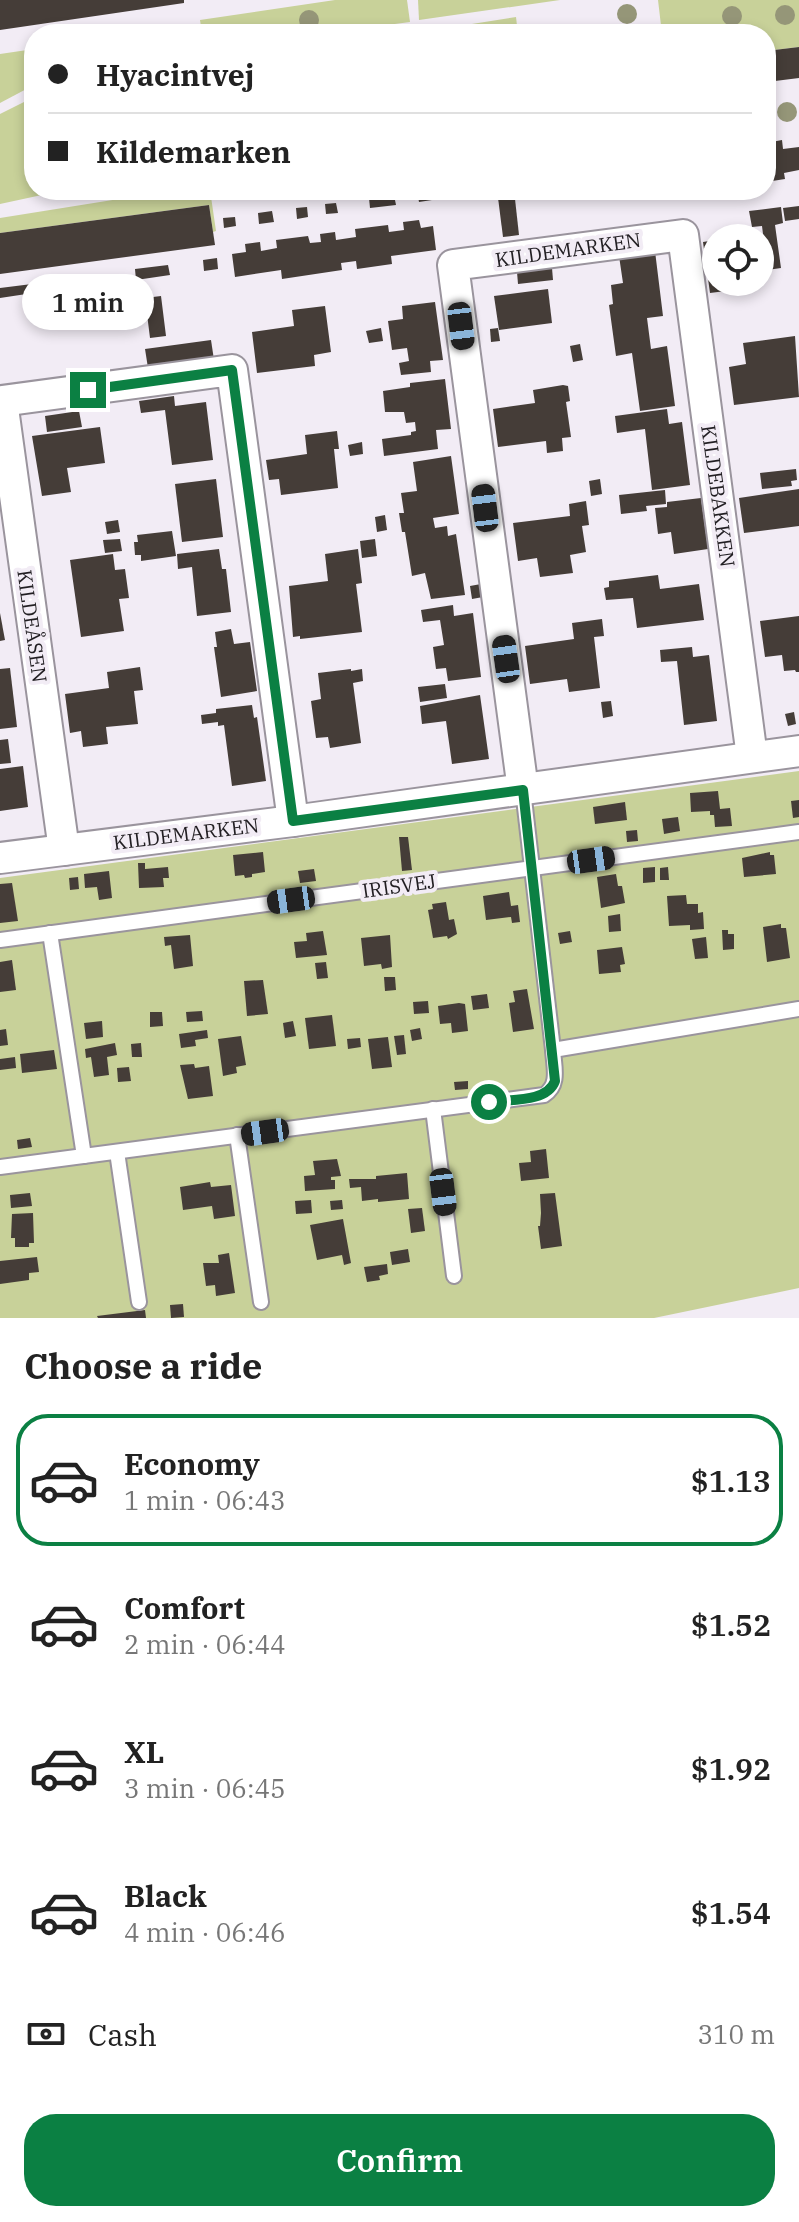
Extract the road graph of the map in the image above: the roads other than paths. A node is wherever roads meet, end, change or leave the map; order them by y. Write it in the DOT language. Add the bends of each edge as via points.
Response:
graph roads {
  1 [pos="683,235"];
  2 [pos="799,751"];
  3 [pos="752,757"];
  4 [pos="523,790"];
  5 [pos="293,821"];
  6 [pos="799,832"];
  7 [pos="64,850"];
  8 [pos="0,858"];
  9 [pos="532,867"];
  10 [pos="50,933"];
  11 [pos="0,940"];
  12 [pos="799,1009"];
  13 [pos="553,1050"];
  14 [pos="433,1109"];
  15 [pos="237,1135"];
  16 [pos="117,1152"];
  17 [pos="84,1156"];
  18 [pos="0,1167"];
  19 [pos="454,1276"];
  20 [pos="139,1302"];
  21 [pos="261,1302"];
  1 -- 3 [label="street, KILDEBAKKEN"];
  1 -- 4 [label="street, KILDEMARKEN" via="453,265"];
  2 -- 3 [label="street, KILDEMARKEN"];
  3 -- 4 [label="street, KILDEMARKEN"];
  4 -- 5 [label="street, KILDEMARKEN"];
  4 -- 9 [label="lane"];
  5 -- 7 [label="street, KILDEMARKEN"];
  5 -- 7 [label="street, KILDEÅSEN" via="232,370 2,401"];
  6 -- 9 [label="lane, IRISVEJ"];
  7 -- 8 [label="street, KILDEMARKEN"];
  9 -- 10 [label="lane, IRISVEJ"];
  9 -- 13 [label="lane"];
  10 -- 11 [label="lane, IRISVEJ"];
  10 -- 17 [label="lane"];
  12 -- 13 [label="lane"];
  13 -- 14 [label="lane" via="555,1081 544,1095"];
  14 -- 15 [label="lane"];
  14 -- 19 [label="lane"];
  15 -- 16 [label="lane"];
  15 -- 21 [label="lane"];
  16 -- 17 [label="lane"];
  16 -- 20 [label="lane"];
  17 -- 18 [label="lane"];
}
